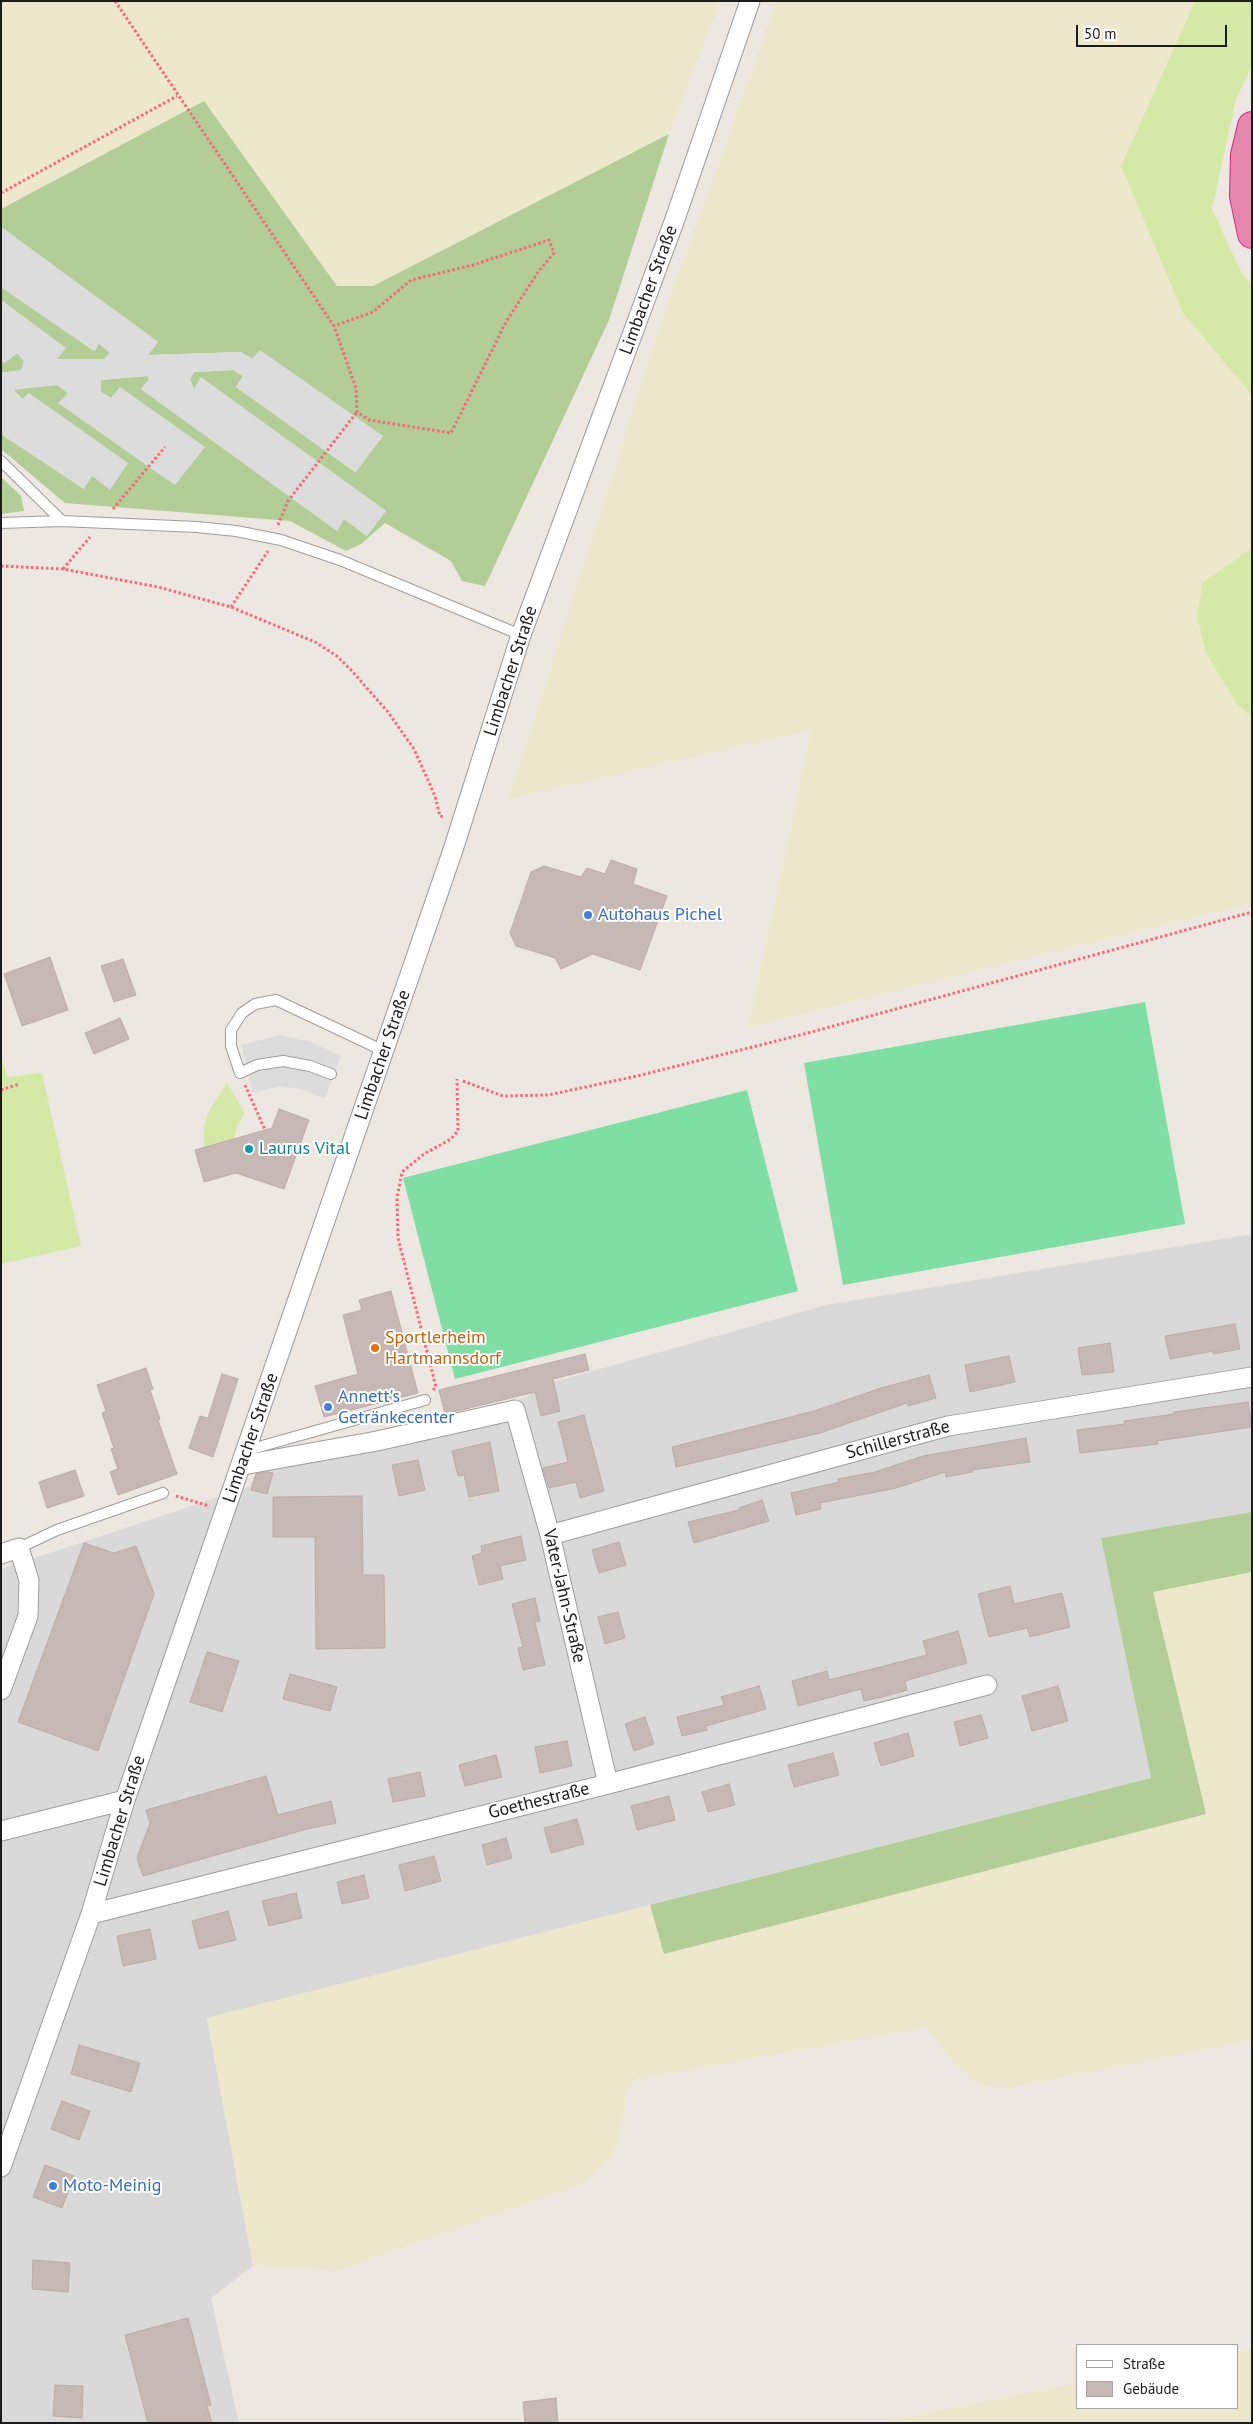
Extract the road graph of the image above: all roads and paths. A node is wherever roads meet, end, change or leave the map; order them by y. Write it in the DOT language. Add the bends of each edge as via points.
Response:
graph roads {
  1 [pos="115,1"];
  2 [pos="750,1"];
  3 [pos="177,96"];
  4 [pos="1252,126"];
  5 [pos="1,193"];
  6 [pos="1252,234"];
  7 [pos="334,326"];
  8 [pos="357,412"];
  9 [pos="1,461"];
  10 [pos="62,520"];
  11 [pos="1,523"];
  12 [pos="276,539"];
  13 [pos="1,566"];
  14 [pos="231,607"];
  15 [pos="521,635"];
  16 [pos="461,824"];
  17 [pos="1252,912"];
  18 [pos="384,1051"];
  19 [pos="240,1073"];
  20 [pos="331,1074"];
  21 [pos="457,1079"];
  22 [pos="464,1081"];
  23 [pos="19,1084"];
  24 [pos="1,1090"];
  25 [pos="265,1130"];
  26 [pos="1252,1377"];
  27 [pos="425,1400"];
  28 [pos="245,1457"];
  29 [pos="163,1493"];
  30 [pos="213,1498"];
  31 [pos="550,1535"];
  32 [pos="10,1551"];
  33 [pos="987,1685"];
  34 [pos="1,1690"];
  35 [pos="608,1784"];
  36 [pos="125,1800"];
  37 [pos="1,1831"];
  38 [pos="91,1914"];
  39 [pos="1,2167"];
  1 -- 3 [label="path"];
  2 -- 15 [label="street, Limbacher Straße" via="675,219"];
  3 -- 5 [label="path"];
  3 -- 7 [label="path"];
  4 -- 6 [label="highway" via="1245,155 1244,196"];
  7 -- 8 [label="path" via="356,388"];
  7 -- 8 [label="path" via="373,312 411,280 473,265 549,240 554,253 506,322 452,433 370,420"];
  8 -- 12 [label="path" via="288,501"];
  9 -- 10 [label="lane"];
  10 -- 11 [label="lane"];
  10 -- 12 [label="lane" via="197,526"];
  12 -- 14 [label="path"];
  12 -- 15 [label="lane" via="340,560"];
  13 -- 14 [label="path" via="63,569 109,577"];
  14 -- 16 [label="path" via="315,642 351,670 388,712 414,749 435,796 440,816"];
  15 -- 16 [label="street, Limbacher Straße"];
  16 -- 18 [label="street, Limbacher Straße"];
  17 -- 22 [label="path" via="637,1076 548,1095 503,1096"];
  18 -- 19 [label="lane" via="276,1000 256,1004 242,1013 231,1030 230,1046"];
  18 -- 28 [label="street, Limbacher Straße"];
  19 -- 20 [label="lane" via="257,1065 283,1061"];
  19 -- 25 [label="path"];
  21 -- 27 [label="path" via="458,1131 402,1172 396,1198 398,1238 436,1387"];
  23 -- 24 [label="path"];
  26 -- 31 [label="street, Schillerstraße" via="948,1426"];
  27 -- 28 [label="lane"];
  28 -- 31 [label="street, Vater-Jahn-Straße" via="376,1441 514,1410"];
  28 -- 36 [label="street, Limbacher Straße"];
  29 -- 30 [label="path" via="210,1506"];
  29 -- 32 [label="lane" via="58,1530"];
  31 -- 35 [label="street, Vater-Jahn-Straße"];
  32 -- 34 [label="street" via="29,1580 28,1616"];
  33 -- 35 [label="street, Goethestraße"];
  35 -- 38 [label="street, Goethestraße"];
  36 -- 37 [label="street"];
  36 -- 38 [label="street, Limbacher Straße"];
  38 -- 39 [label="street, Limbacher Straße"];
}
